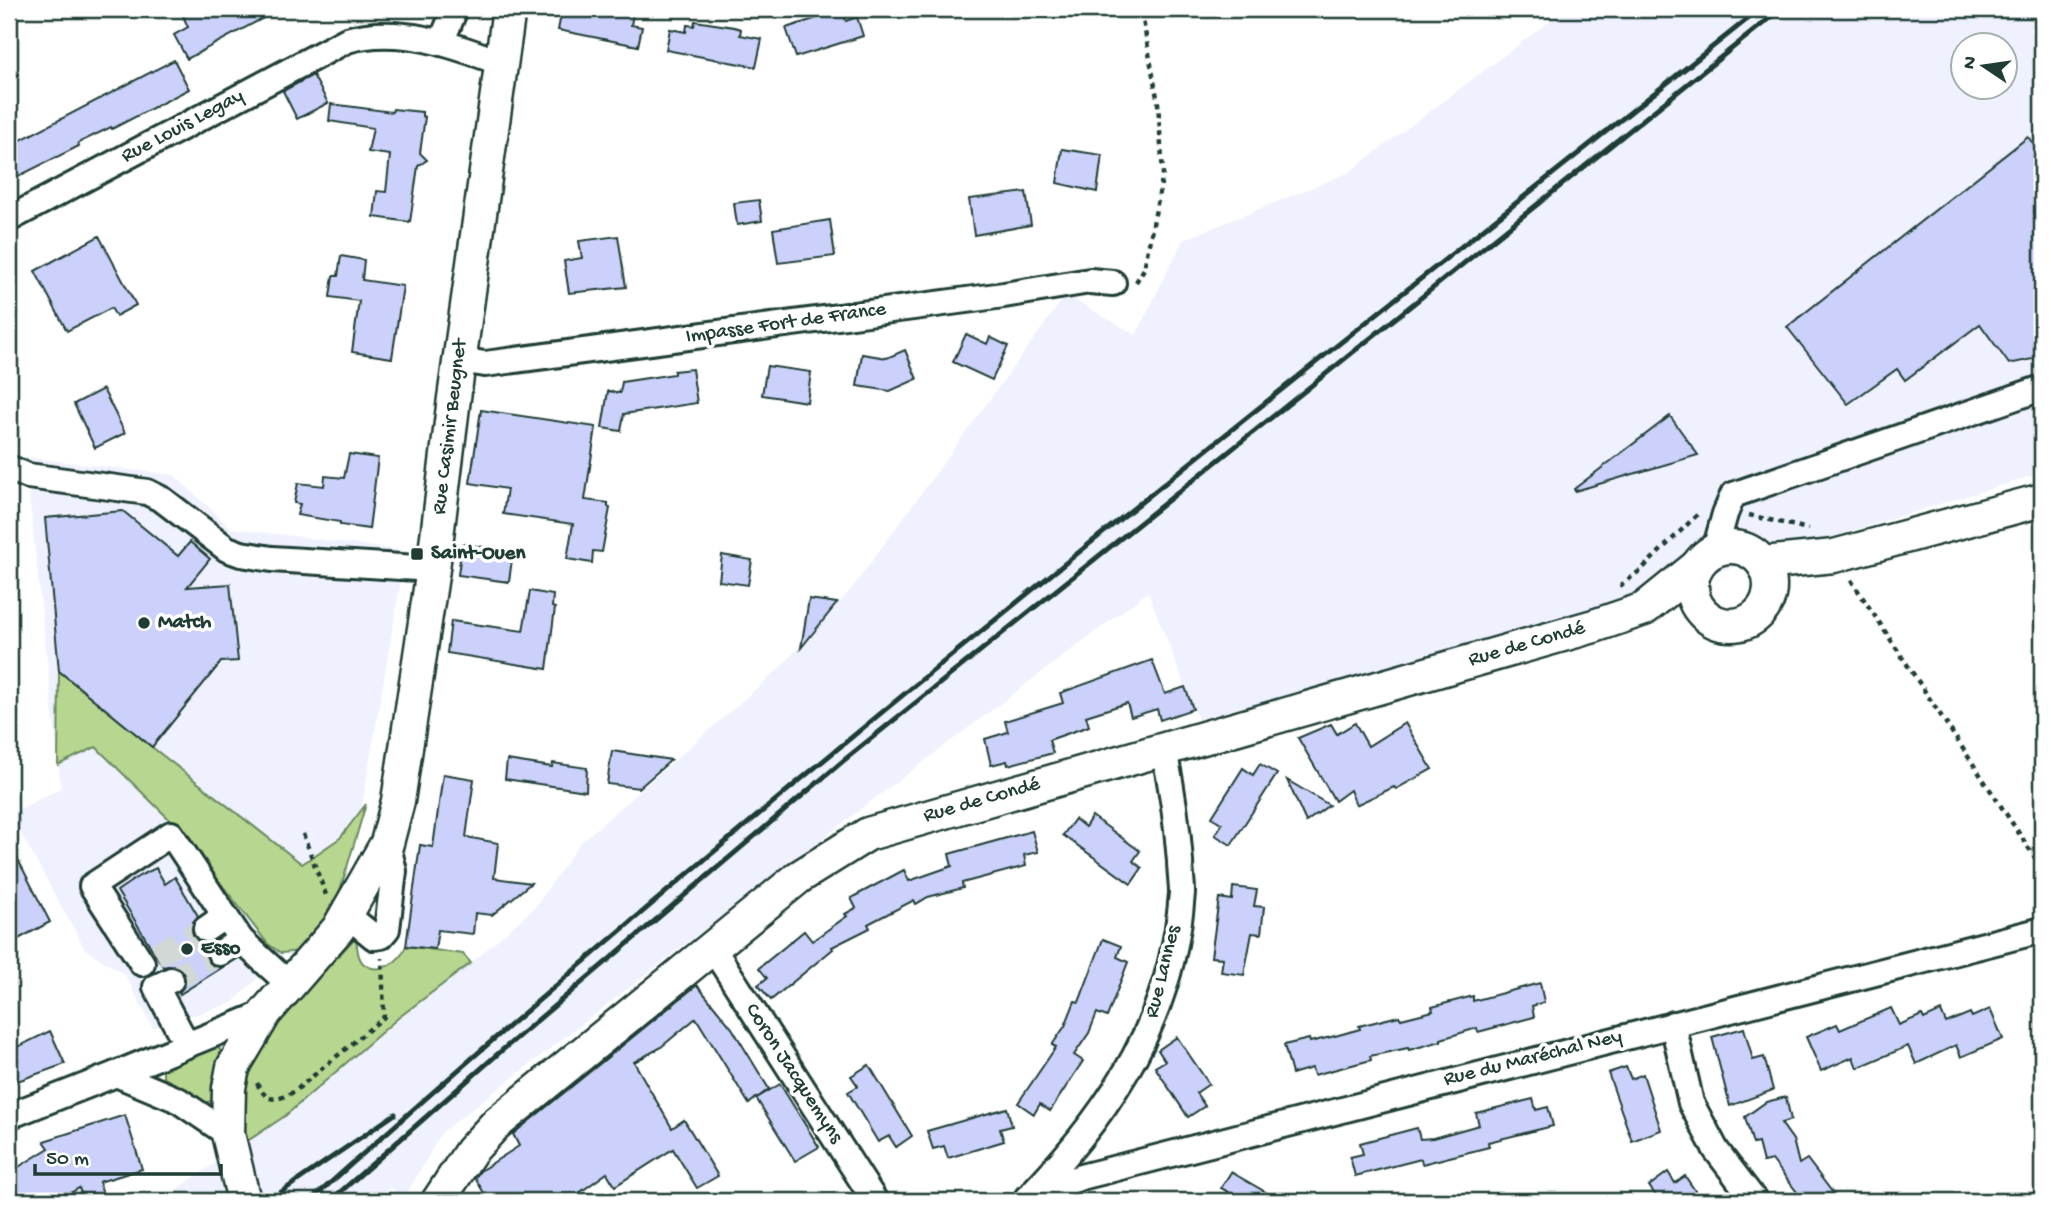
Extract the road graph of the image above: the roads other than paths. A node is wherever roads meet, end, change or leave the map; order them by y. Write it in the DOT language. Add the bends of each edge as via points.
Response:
graph roads {
  1 [pos="455,9"];
  2 [pos="509,9"];
  3 [pos="441,43"];
  4 [pos="501,63"];
  5 [pos="9,219"];
  6 [pos="1113,283"];
  7 [pos="460,360"];
  8 [pos="2042,388"];
  9 [pos="9,468"];
  10 [pos="2042,500"];
  11 [pos="1706,558"];
  12 [pos="433,569"];
  13 [pos="1767,577"];
  14 [pos="1644,609"];
  15 [pos="1703,613"];
  16 [pos="1164,750"];
  17 [pos="387,843"];
  18 [pos="343,922"];
  19 [pos="2042,930"];
  20 [pos="712,947"];
  21 [pos="290,985"];
  22 [pos="265,1013"];
  23 [pos="1673,1024"];
  24 [pos="187,1045"];
  25 [pos="116,1074"];
  26 [pos="9,1116"];
  27 [pos="230,1140"];
  28 [pos="1029,1200"];
  29 [pos="244,1201"];
  30 [pos="438,1201"];
  31 [pos="875,1201"];
  32 [pos="1755,1201"];
  1 -- 3 [label="street"];
  2 -- 4 [label="main road, Rue Casimir Beugnet"];
  3 -- 4 [label="street, Rue Louis Legay"];
  3 -- 5 [label="street, Rue Louis Legay" via="395,35 347,40"];
  4 -- 7 [label="main road, Rue Casimir Beugnet"];
  6 -- 7 [label="street, Impasse Fort de France" via="1090,281 485,364"];
  7 -- 12 [label="main road, Rue Casimir Beugnet"];
  8 -- 11 [label="street" via="1733,495"];
  9 -- 12 [label="street" via="29,476 147,492 228,550 241,554"];
  10 -- 13 [label="main road" via="1827,544"];
  11 -- 13 [label="main road" via="1728,546 1742,548 1754,554"];
  11 -- 14 [label="main road, Rue de Condé"];
  11 -- 15 [label="main road" via="1692,591"];
  12 -- 17 [label="main road, Rue Casimir Beugnet" via="398,801"];
  13 -- 15 [label="main road" via="1766,603 1749,620 1725,625"];
  14 -- 15 [label="main road, Rue de Condé"];
  14 -- 16 [label="main road, Rue de Condé"];
  16 -- 20 [label="main road, Rue de Condé" via="868,834 799,877"];
  16 -- 28 [label="street, Rue Lannes" via="1177,811 1182,891 1160,1002 1142,1045 1096,1119"];
  17 -- 18 [label="main road, Rue Casimir Beugnet"];
  17 -- 18 [label="street" via="394,871 387,929 374,937"];
  18 -- 21 [label="main road, Rue Casimir Beugnet"];
  19 -- 23 [label="street, Rue du Maréchal Ney"];
  20 -- 30 [label="main road, Rue de Condé" via="496,1124 471,1151"];
  20 -- 31 [label="street, Coron Jacquemyns"];
  21 -- 22 [label="main road, Rue Casimir Beugnet"];
  21 -- 24 [label="street" via="231,947 171,834 92,886 149,959"];
  22 -- 24 [label="street"];
  22 -- 27 [label="main road, Rue Casimir Beugnet" via="233,1067"];
  23 -- 28 [label="street, Rue du Maréchal Ney" via="1081,1177"];
  23 -- 32 [label="street" via="1691,1103 1716,1150"];
  24 -- 25 [label="street"];
  25 -- 26 [label="street"];
  25 -- 27 [label="street" via="178,1100"];
  27 -- 29 [label="main road"];
}
